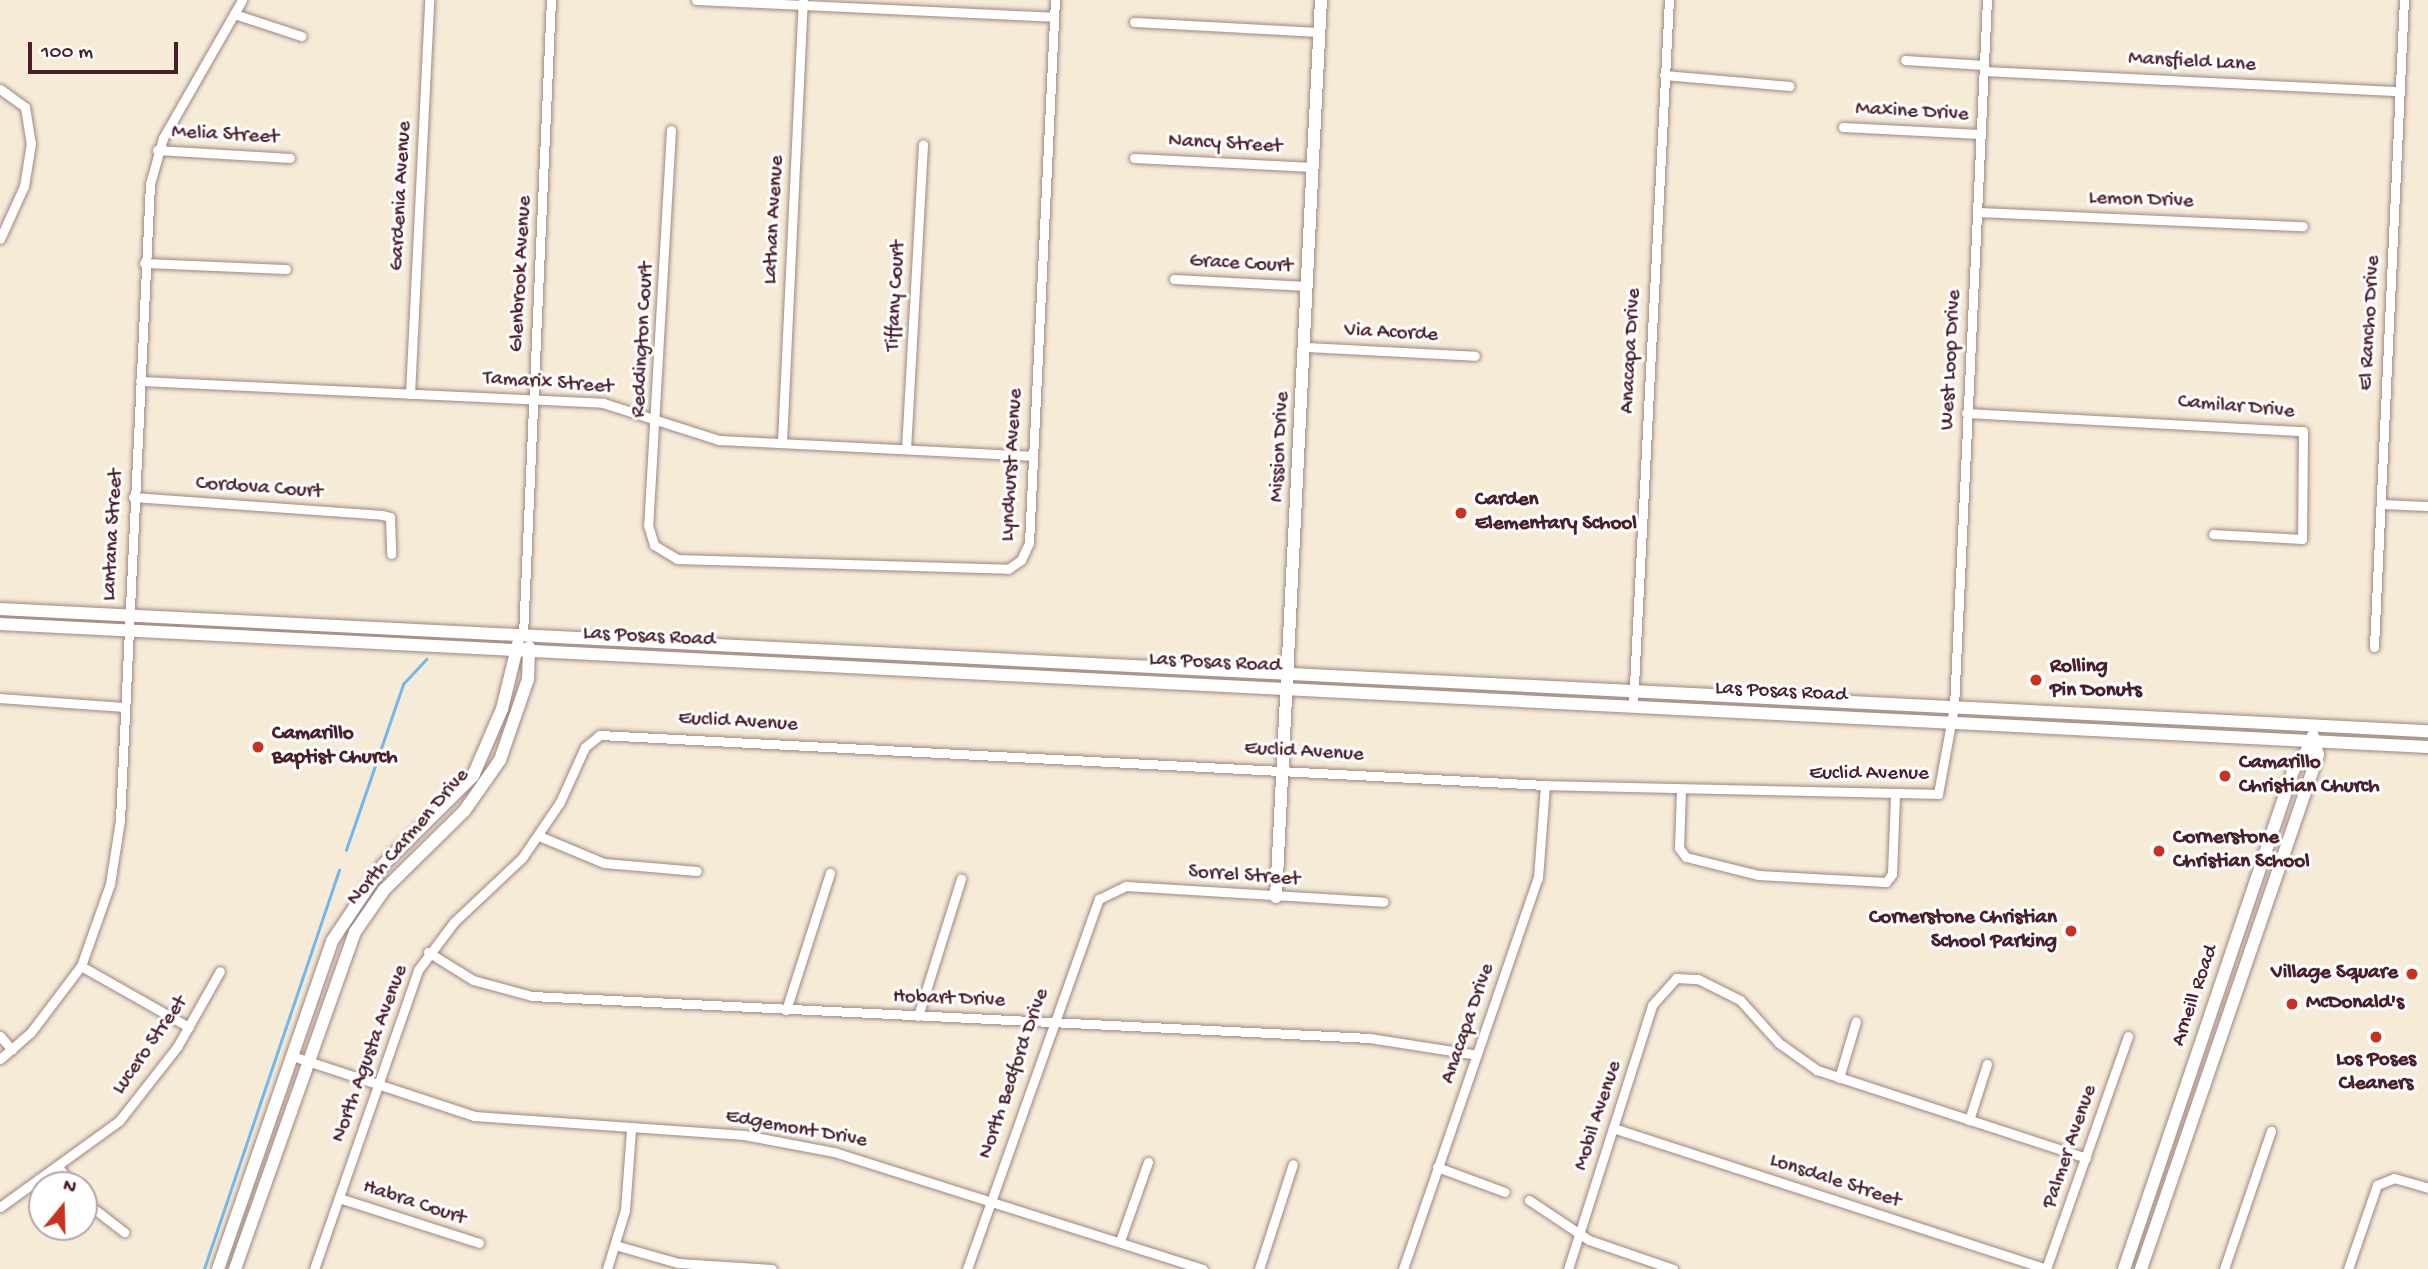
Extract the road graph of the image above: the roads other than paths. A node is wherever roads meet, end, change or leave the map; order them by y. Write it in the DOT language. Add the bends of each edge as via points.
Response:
graph roads {
  1 [pos="242,0"];
  2 [pos="429,0"];
  3 [pos="551,0"];
  4 [pos="696,0"];
  5 [pos="1055,0"];
  6 [pos="1321,0"];
  7 [pos="1669,0"];
  8 [pos="1987,0"];
  9 [pos="2404,0"];
  10 [pos="803,3"];
  11 [pos="931,5"];
  12 [pos="234,14"];
  13 [pos="1054,17"];
  14 [pos="1134,22"];
  15 [pos="1319,32"];
  16 [pos="301,36"];
  17 [pos="1905,60"];
  18 [pos="1984,68"];
  19 [pos="1664,75"];
  20 [pos="1790,86"];
  21 [pos="0,89"];
  22 [pos="2400,91"];
  23 [pos="1843,127"];
  24 [pos="671,130"];
  25 [pos="1980,134"];
  26 [pos="923,144"];
  27 [pos="158,150"];
  28 [pos="290,158"];
  29 [pos="1134,158"];
  30 [pos="1313,167"];
  31 [pos="1977,212"];
  32 [pos="2304,226"];
  33 [pos="0,239"];
  34 [pos="144,263"];
  35 [pos="286,269"];
  36 [pos="1174,279"];
  37 [pos="1307,286"];
  38 [pos="1306,347"];
  39 [pos="1475,356"];
  40 [pos="140,382"];
  41 [pos="410,394"];
  42 [pos="532,399"];
  43 [pos="1966,412"];
  44 [pos="658,424"];
  45 [pos="782,442"];
  46 [pos="906,449"];
  47 [pos="1032,456"];
  48 [pos="133,497"];
  49 [pos="2381,504"];
  50 [pos="2428,506"];
  51 [pos="2213,534"];
  52 [pos="656,548"];
  53 [pos="391,554"];
  54 [pos="0,609"];
  55 [pos="127,616"];
  56 [pos="0,624"];
  57 [pos="126,630"];
  58 [pos="523,635"];
  59 [pos="2374,647"];
  60 [pos="513,650"];
  61 [pos="532,652"];
  62 [pos="1287,670"];
  63 [pos="1287,687"];
  64 [pos="1633,689"];
  65 [pos="0,698"];
  66 [pos="1633,705"];
  67 [pos="122,707"];
  68 [pos="1954,707"];
  69 [pos="1953,722"];
  70 [pos="2315,725"];
  71 [pos="2428,731"];
  72 [pos="594,738"];
  73 [pos="2312,741"];
  74 [pos="2428,747"];
  75 [pos="1284,769"];
  76 [pos="1545,785"];
  77 [pos="1681,789"];
  78 [pos="1895,795"];
  79 [pos="538,836"];
  80 [pos="697,871"];
  81 [pos="830,873"];
  82 [pos="961,878"];
  83 [pos="1103,895"];
  84 [pos="1276,897"];
  85 [pos="1384,902"];
  86 [pos="428,952"];
  87 [pos="81,966"];
  88 [pos="220,971"];
  89 [pos="786,1010"];
  90 [pos="918,1016"];
  91 [pos="1051,1021"];
  92 [pos="1856,1021"];
  93 [pos="189,1027"];
  94 [pos="0,1036"];
  95 [pos="2128,1036"];
  96 [pos="12,1050"];
  97 [pos="1477,1055"];
  98 [pos="292,1056"];
  99 [pos="0,1059"];
  100 [pos="309,1060"];
  101 [pos="1987,1064"];
  102 [pos="1839,1078"];
  103 [pos="377,1085"];
  104 [pos="1969,1120"];
  105 [pos="1613,1128"];
  106 [pos="631,1130"];
  107 [pos="2271,1131"];
  108 [pos="2086,1158"];
  109 [pos="1148,1162"];
  110 [pos="1293,1164"];
  111 [pos="1437,1167"];
  112 [pos="59,1168"];
  113 [pos="61,1171"];
  114 [pos="2428,1188"];
  115 [pos="1505,1192"];
  116 [pos="339,1198"];
  117 [pos="990,1199"];
  118 [pos="1528,1200"];
  119 [pos="0,1207"];
  120 [pos="98,1212"];
  121 [pos="124,1232"];
  122 [pos="1579,1235"];
  123 [pos="1120,1241"];
  124 [pos="479,1244"];
  125 [pos="615,1245"];
  126 [pos="218,1269"];
  127 [pos="235,1269"];
  128 [pos="314,1269"];
  129 [pos="607,1269"];
  130 [pos="772,1269"];
  131 [pos="967,1269"];
  132 [pos="1203,1269"];
  133 [pos="1259,1269"];
  134 [pos="1404,1269"];
  135 [pos="1568,1269"];
  136 [pos="1673,1269"];
  137 [pos="2046,1269"];
  138 [pos="2123,1269"];
  139 [pos="2141,1269"];
  140 [pos="2224,1269"];
  141 [pos="2348,1269"];
  1 -- 12 [label="street, Lantana Street"];
  2 -- 41 [label="street, Gardenia Avenue"];
  3 -- 42 [label="street, Glenbrook Avenue"];
  4 -- 10 [label="street"];
  5 -- 13 [label="street, Lyndhurst Avenue"];
  6 -- 15 [label="main road, Mission Drive"];
  7 -- 19 [label="street, Anacapa Drive"];
  8 -- 18 [label="street, West Loop Drive"];
  9 -- 22 [label="street, El Rancho Drive"];
  10 -- 11 [label="street"];
  10 -- 45 [label="street, Lathan Avenue"];
  11 -- 13 [label="street"];
  12 -- 16 [label="street"];
  12 -- 27 [label="street, Lantana Street"];
  13 -- 47 [label="street, Lyndhurst Avenue"];
  14 -- 15 [label="street"];
  15 -- 30 [label="main road, Mission Drive"];
  17 -- 18 [label="street, Mansfield Lane"];
  18 -- 22 [label="street, Mansfield Lane"];
  18 -- 25 [label="street, West Loop Drive"];
  19 -- 20 [label="street"];
  19 -- 64 [label="street, Anacapa Drive"];
  21 -- 33 [label="street" via="25,107 31,143 24,186"];
  22 -- 49 [label="street, El Rancho Drive"];
  23 -- 25 [label="street, Maxine Drive"];
  24 -- 44 [label="street, Reddington Court"];
  25 -- 31 [label="street, West Loop Drive"];
  26 -- 46 [label="street, Tiffany Court"];
  27 -- 28 [label="street, Melia Street"];
  27 -- 34 [label="street, Lantana Street"];
  29 -- 30 [label="street, Nancy Street"];
  30 -- 37 [label="main road, Mission Drive"];
  31 -- 32 [label="street, Lemon Drive"];
  31 -- 43 [label="street, West Loop Drive"];
  34 -- 35 [label="street"];
  34 -- 40 [label="street, Lantana Street"];
  36 -- 37 [label="street, Grace Court"];
  37 -- 38 [label="main road, Mission Drive"];
  38 -- 39 [label="street, Via Acorde"];
  38 -- 62 [label="main road, Mission Drive"];
  40 -- 41 [label="street, Tamarix Street"];
  40 -- 48 [label="street, Lantana Street"];
  41 -- 42 [label="street, Tamarix Street"];
  42 -- 44 [label="street, Tamarix Street" via="622,407"];
  42 -- 58 [label="street, Glenbrook Avenue"];
  43 -- 51 [label="street, Camilar Drive" via="2303,431 2302,540"];
  43 -- 68 [label="street, West Loop Drive"];
  44 -- 45 [label="street, Tamarix Street" via="711,439"];
  44 -- 52 [label="street, Reddington Court" via="648,525"];
  45 -- 46 [label="street, Tamarix Street"];
  46 -- 47 [label="street, Tamarix Street"];
  47 -- 52 [label="street, Lyndhurst Avenue" via="1029,543 1021,560 1007,569 677,559"];
  48 -- 53 [label="street, Cordova Court" via="382,515 390,517"];
  48 -- 55 [label="street, Lantana Street"];
  49 -- 50 [label="street"];
  49 -- 59 [label="street, El Rancho Drive"];
  54 -- 55 [label="main road, Las Posas Road"];
  55 -- 57 [label="street, Lantana Street"];
  55 -- 58 [label="main road, Las Posas Road"];
  56 -- 57 [label="main road, Las Posas Road"];
  57 -- 60 [label="main road, Las Posas Road"];
  57 -- 67 [label="street, Lantana Street"];
  58 -- 60 [label="main road, North Carmen Drive"];
  58 -- 61 [label="main road"];
  58 -- 62 [label="main road, Las Posas Road"];
  60 -- 61 [label="main road, Las Posas Road"];
  60 -- 98 [label="main road, North Carmen Drive" via="502,709 482,760 464,788 383,864 355,900 332,941"];
  61 -- 63 [label="main road, Las Posas Road"];
  61 -- 100 [label="main road, North Carmen Drive" via="500,760 455,822 370,906 350,943"];
  62 -- 63 [label="main road, Mission Drive"];
  62 -- 64 [label="main road, Las Posas Road"];
  63 -- 66 [label="main road, Las Posas Road"];
  63 -- 75 [label="main road, Mission Drive"];
  64 -- 66 [label="street, Anacapa Drive"];
  64 -- 68 [label="main road, Las Posas Road"];
  65 -- 67 [label="street"];
  66 -- 69 [label="main road, Las Posas Road"];
  67 -- 87 [label="street, Lantana Street" via="116,854 107,900"];
  68 -- 69 [label="street, West Loop Drive"];
  68 -- 70 [label="main road, Las Posas Road"];
  69 -- 73 [label="main road, Las Posas Road"];
  69 -- 78 [label="street, Euclid Avenue" via="1940,792"];
  70 -- 71 [label="main road, Las Posas Road"];
  70 -- 73 [label="main road, Arneill Road"];
  72 -- 75 [label="street, Euclid Avenue"];
  72 -- 79 [label="street, North Agusta Avenue"];
  73 -- 74 [label="main road, Las Posas Road"];
  73 -- 138 [label="main road, Arneill Road" via="2293,771"];
  73 -- 139 [label="main road, Arneill Road" via="2318,755"];
  75 -- 76 [label="street, Euclid Avenue"];
  75 -- 84 [label="main road, Mission Drive"];
  76 -- 77 [label="street, Euclid Avenue"];
  76 -- 97 [label="street, Anacapa Drive" via="1538,878"];
  77 -- 78 [label="street, Euclid Avenue"];
  77 -- 78 [label="street" via="1679,848 1686,857 1758,874 1886,882 1892,874"];
  79 -- 80 [label="street" via="604,863"];
  79 -- 86 [label="street, North Agusta Avenue"];
  81 -- 89 [label="street"];
  82 -- 90 [label="street"];
  83 -- 84 [label="street, Sorrel Street" via="1126,886"];
  83 -- 91 [label="street, North Bedford Drive"];
  84 -- 85 [label="street, Sorrel Street"];
  86 -- 89 [label="street, Hobart Drive" via="473,980 532,996"];
  86 -- 103 [label="street, North Agusta Avenue"];
  87 -- 93 [label="street"];
  87 -- 96 [label="street, Lantana Street"];
  88 -- 93 [label="street, Lucero Street"];
  89 -- 90 [label="street, Hobart Drive"];
  90 -- 91 [label="street, Hobart Drive"];
  91 -- 97 [label="street, Hobart Drive" via="1406,1041"];
  91 -- 117 [label="street, North Bedford Drive"];
  92 -- 102 [label="street"];
  93 -- 112 [label="street, Lucero Street" via="139,1100"];
  94 -- 96 [label="street"];
  95 -- 108 [label="street, Palmer Avenue"];
  96 -- 99 [label="street, Lantana Street"];
  97 -- 111 [label="street, Anacapa Drive"];
  98 -- 100 [label="street, Edgemont Drive"];
  98 -- 126 [label="main road, North Carmen Drive"];
  100 -- 103 [label="street, Edgemont Drive"];
  100 -- 127 [label="main road, North Carmen Drive"];
  101 -- 104 [label="street"];
  102 -- 104 [label="street"];
  102 -- 105 [label="street, Mobil Avenue" via="1794,1056 1726,992 1698,979 1671,979 1652,1005"];
  103 -- 106 [label="street, Edgemont Drive" via="474,1115"];
  103 -- 116 [label="street, North Agusta Avenue"];
  104 -- 108 [label="street"];
  105 -- 122 [label="street, Mobil Avenue"];
  105 -- 137 [label="street, Lonsdale Street"];
  106 -- 117 [label="street, Edgemont Drive" via="787,1142"];
  106 -- 125 [label="street" via="628,1192"];
  107 -- 140 [label="street"];
  108 -- 137 [label="street, Palmer Avenue"];
  109 -- 123 [label="street"];
  110 -- 133 [label="street"];
  111 -- 115 [label="street"];
  111 -- 134 [label="street, Anacapa Drive"];
  112 -- 113 [label="street"];
  112 -- 119 [label="street, Lucero Street"];
  114 -- 141 [label="street" via="2399,1178 2381,1182"];
  116 -- 124 [label="street, Habra Court"];
  116 -- 128 [label="street, North Agusta Avenue"];
  117 -- 123 [label="street, Edgemont Drive"];
  117 -- 131 [label="street, North Bedford Drive"];
  118 -- 122 [label="street"];
  120 -- 121 [label="street"];
  122 -- 135 [label="street, Mobil Avenue"];
  122 -- 136 [label="street"];
  123 -- 132 [label="street, Edgemont Drive"];
  125 -- 129 [label="street"];
  125 -- 130 [label="street" via="678,1263"];
}
